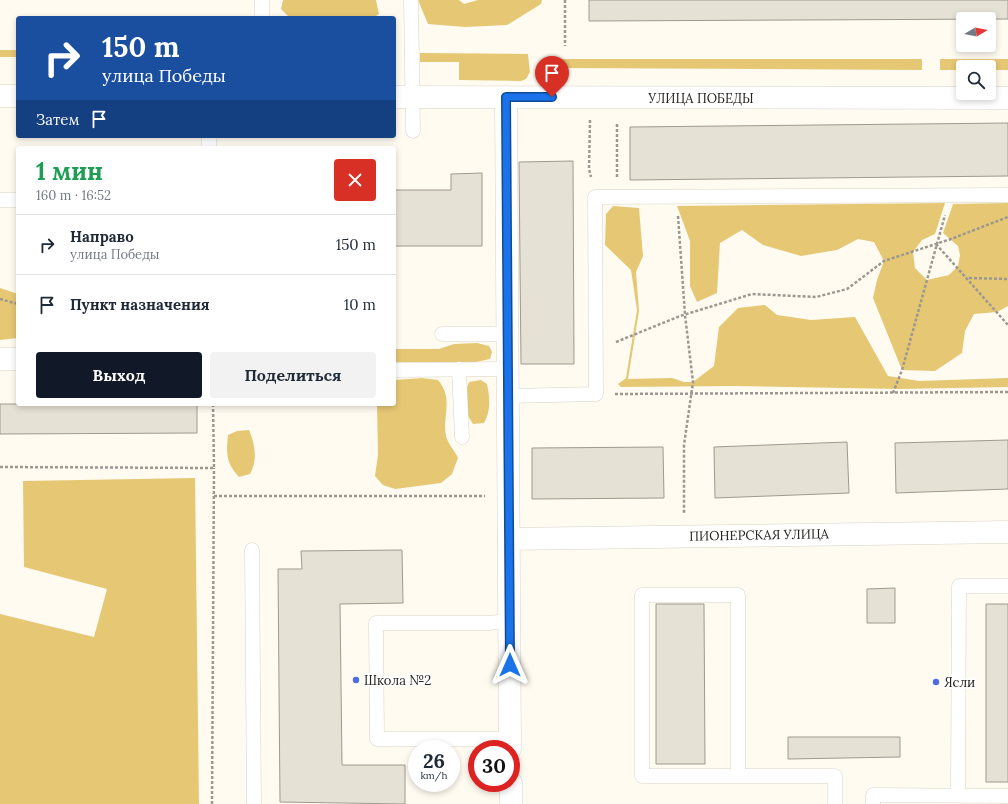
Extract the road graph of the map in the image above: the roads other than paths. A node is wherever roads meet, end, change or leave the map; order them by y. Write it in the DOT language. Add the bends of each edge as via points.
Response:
graph roads {
  1 [pos="262,0"];
  2 [pos="412,0"];
  3 [pos="262,16"];
  4 [pos="0,96"];
  5 [pos="16,96"];
  6 [pos="403,97"];
  7 [pos="506,97"];
  8 [pos="1008,98"];
  9 [pos="413,131"];
  10 [pos="1008,195"];
  11 [pos="0,200"];
  12 [pos="16,200"];
  13 [pos="442,334"];
  14 [pos="508,334"];
  15 [pos="0,359"];
  16 [pos="16,359"];
  17 [pos="459,369"];
  18 [pos="508,369"];
  19 [pos="396,370"];
  20 [pos="508,396"];
  21 [pos="462,437"];
  22 [pos="1008,532"];
  23 [pos="509,538"];
  24 [pos="252,550"];
  25 [pos="1008,586"];
  26 [pos="510,621"];
  27 [pos="510,740"];
  28 [pos="468,742"];
  29 [pos="738,776"];
  30 [pos="511,792"];
  31 [pos="958,795"];
  32 [pos="1008,796"];
  33 [pos="254,804"];
  34 [pos="511,804"];
  35 [pos="835,804"];
  36 [pos="873,804"];
  1 -- 3 [label="lane"];
  2 -- 6 [label="lane"];
  4 -- 5 [label="street"];
  6 -- 7 [label="street, УЛИЦА ПОБЕДЫ"];
  6 -- 9 [label="lane"];
  7 -- 8 [label="street, УЛИЦА ПОБЕДЫ"];
  7 -- 14 [label="street"];
  10 -- 20 [label="lane" via="595,197 596,394"];
  11 -- 12 [label="lane"];
  13 -- 14 [label="lane"];
  14 -- 18 [label="street"];
  15 -- 16 [label="street"];
  17 -- 18 [label="lane"];
  17 -- 19 [label="lane"];
  17 -- 21 [label="lane"];
  18 -- 20 [label="street"];
  20 -- 23 [label="street"];
  22 -- 23 [label="street, ПИОНЕРСКАЯ УЛИЦА"];
  23 -- 26 [label="street"];
  24 -- 33 [label="lane"];
  25 -- 31 [label="lane" via="959,586"];
  26 -- 27 [label="street"];
  26 -- 28 [label="lane" via="376,623 378,739"];
  29 -- 29 [label="lane" via="642,776 642,595 738,595"];
  29 -- 35 [label="lane" via="834,776"];
  30 -- 34 [label="street"];
  31 -- 32 [label="lane"];
  31 -- 36 [label="lane" via="873,795"];
}
